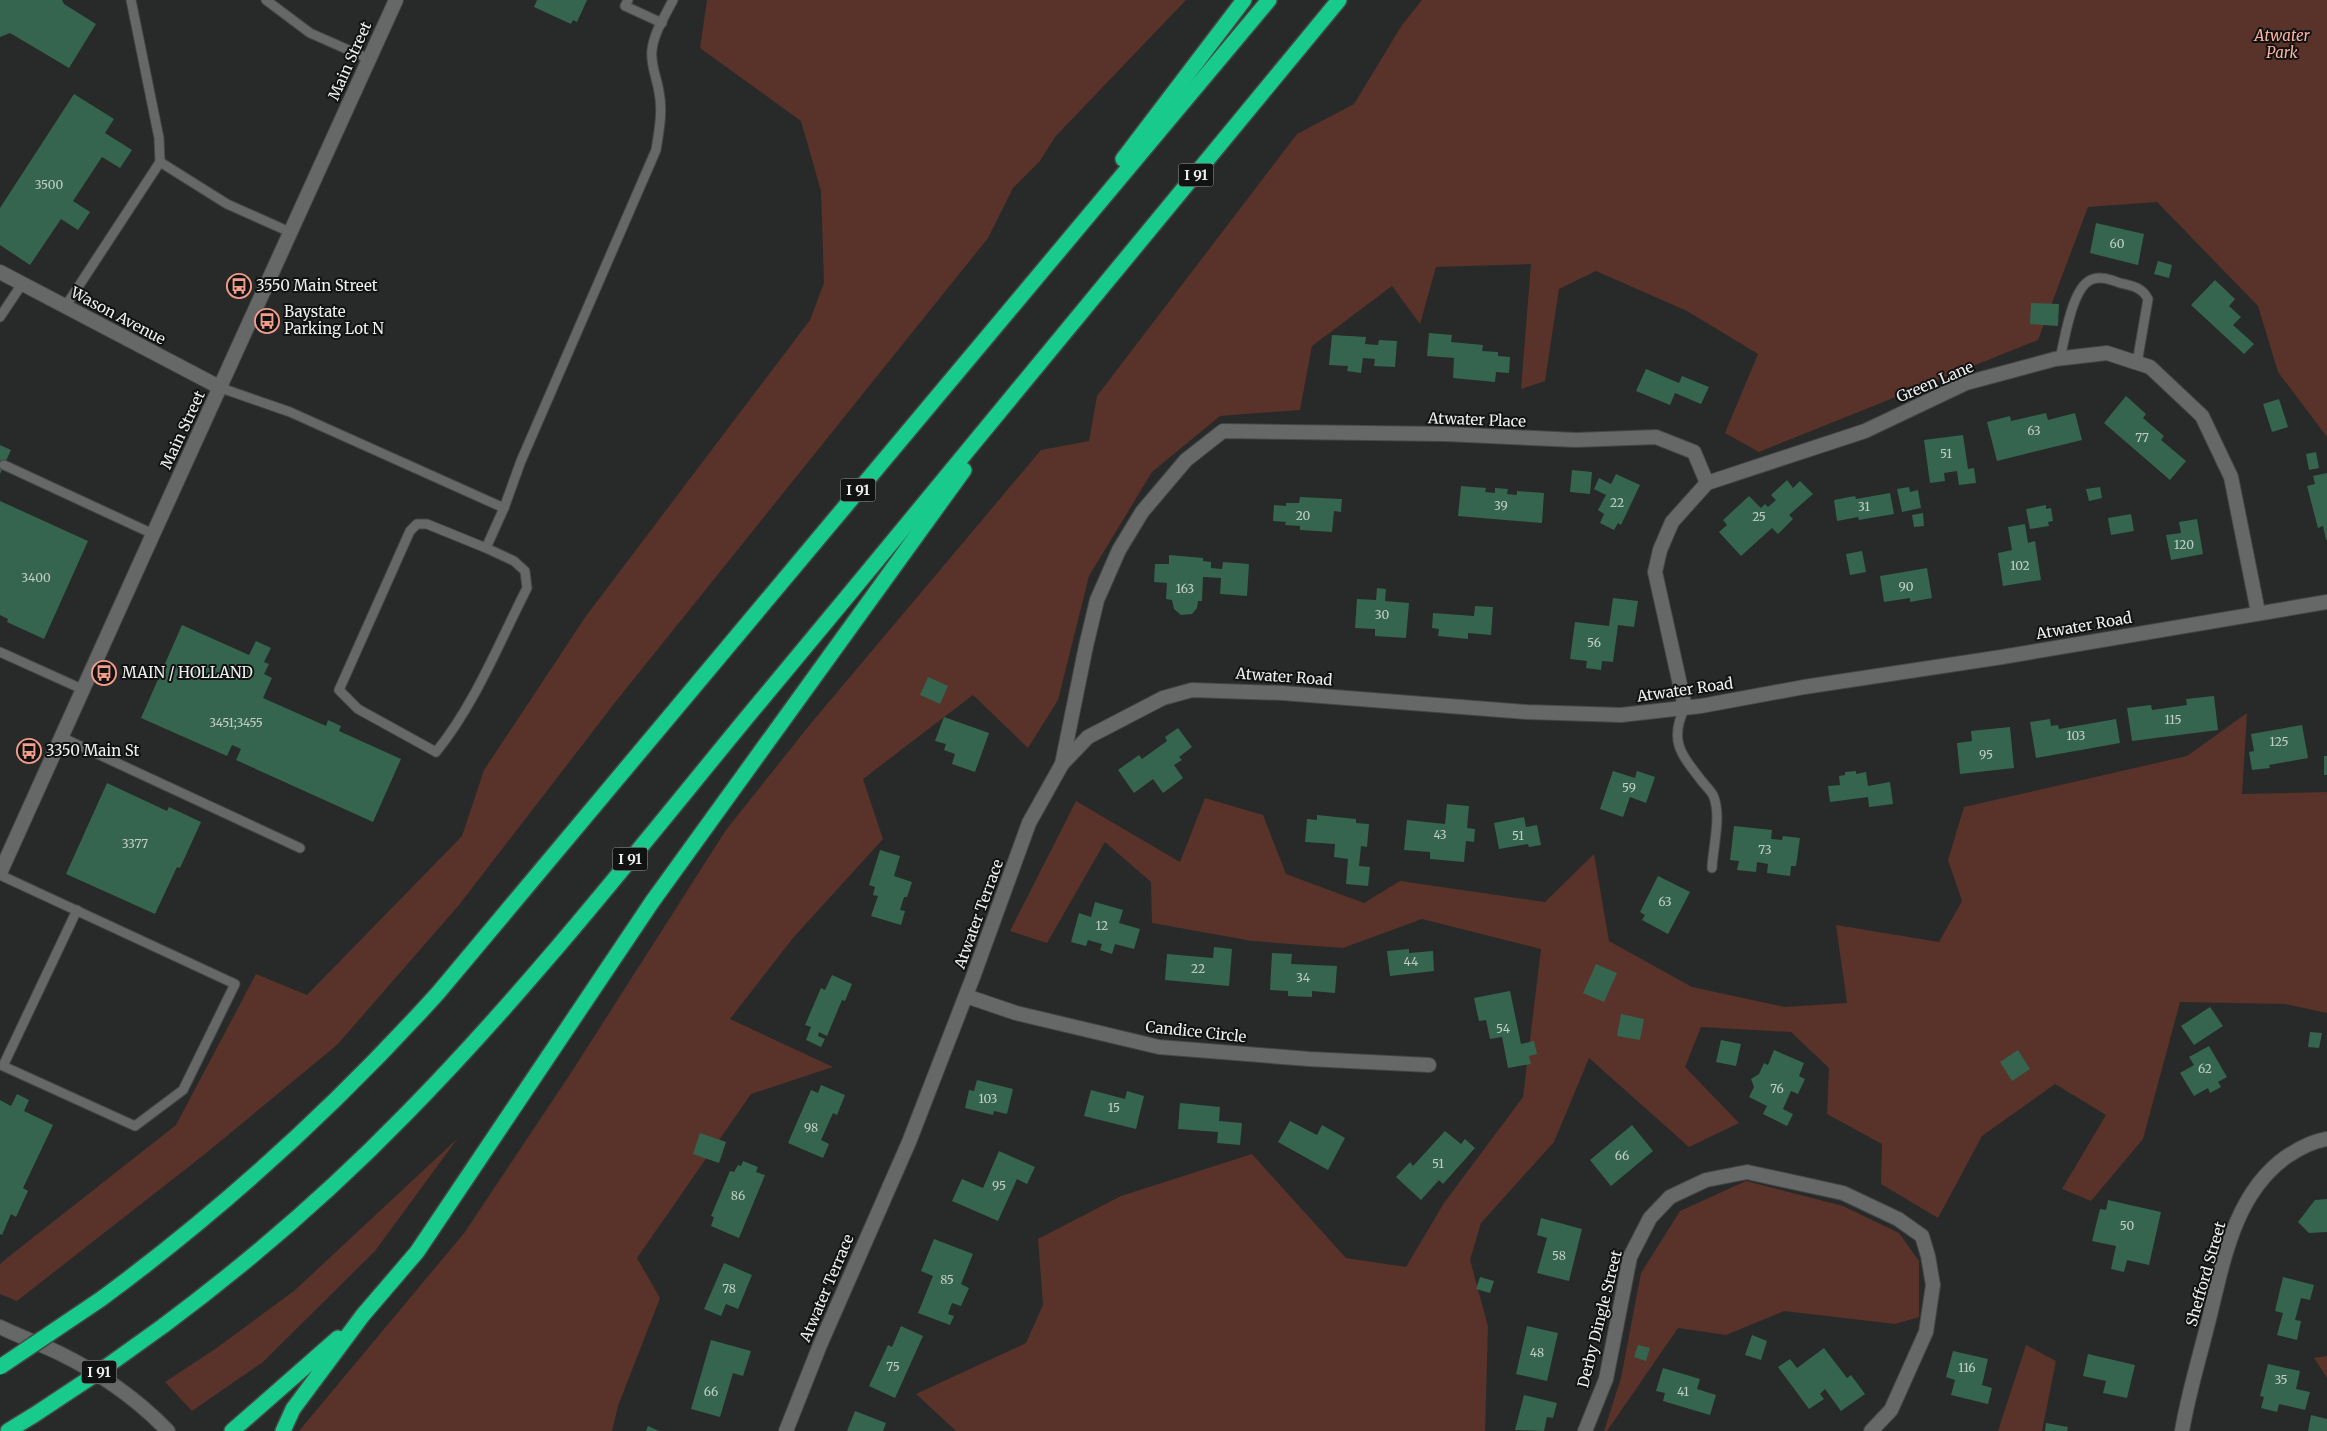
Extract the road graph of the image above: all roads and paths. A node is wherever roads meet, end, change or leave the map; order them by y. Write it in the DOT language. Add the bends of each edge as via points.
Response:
graph roads {
  1 [pos="131,0"];
  2 [pos="266,0"];
  3 [pos="396,0"];
  4 [pos="628,0"];
  5 [pos="673,0"];
  6 [pos="1244,0"];
  7 [pos="1270,0"];
  8 [pos="1339,0"];
  9 [pos="662,23"];
  10 [pos="369,59"];
  11 [pos="160,162"];
  12 [pos="292,233"];
  13 [pos="0,272"];
  14 [pos="22,284"];
  15 [pos="65,306"];
  16 [pos="1012,306"];
  17 [pos="0,316"];
  18 [pos="1052,350"];
  19 [pos="2060,358"];
  20 [pos="2138,363"];
  21 [pos="221,388"];
  22 [pos="1223,431"];
  23 [pos="4,465"];
  24 [pos="1707,483"];
  25 [pos="504,508"];
  26 [pos="154,534"];
  27 [pos="486,548"];
  28 [pos="2327,602"];
  29 [pos="2258,612"];
  30 [pos="0,652"];
  31 [pos="82,689"];
  32 [pos="1685,707"];
  33 [pos="61,737"];
  34 [pos="1062,764"];
  35 [pos="300,848"];
  36 [pos="1712,868"];
  37 [pos="0,874"];
  38 [pos="77,910"];
  39 [pos="966,996"];
  40 [pos="1429,1065"];
  41 [pos="2327,1139"];
  42 [pos="363,1316"];
  43 [pos="0,1326"];
  44 [pos="0,1366"];
  45 [pos="8,1431"];
  46 [pos="168,1431"];
  47 [pos="232,1431"];
  48 [pos="283,1431"];
  49 [pos="786,1431"];
  50 [pos="1585,1431"];
  51 [pos="1871,1431"];
  52 [pos="2182,1431"];
  1 -- 11 [label="lane" via="159,138"];
  2 -- 10 [label="lane" via="310,34"];
  3 -- 10 [label="street, Main Street"];
  4 -- 9 [label="lane" via="625,6"];
  5 -- 9 [label="lane"];
  6 -- 16 [label="highway"];
  7 -- 16 [label="highway, I 91"];
  8 -- 18 [label="highway, I 91"];
  9 -- 25 [label="lane" via="651,51 661,114 656,150 521,461"];
  10 -- 12 [label="street, Main Street"];
  11 -- 12 [label="lane" via="227,204"];
  11 -- 15 [label="lane"];
  12 -- 21 [label="street, Main Street"];
  13 -- 14 [label="street, Wason Avenue"];
  14 -- 15 [label="street, Wason Avenue"];
  14 -- 17 [label="lane"];
  15 -- 21 [label="street, Wason Avenue"];
  16 -- 44 [label="highway, I 91, bridge" via="511,908 413,1021 336,1101 202,1222 101,1299"];
  18 -- 42 [label="highway" via="672,873 417,1252"];
  18 -- 45 [label="highway, I 91, bridge" via="650,835 457,1060 379,1141 246,1262 96,1374"];
  19 -- 20 [label="street, Green Lane" via="2107,353"];
  19 -- 20 [label="lane" via="2080,290 2092,279 2102,278 2139,288 2148,299"];
  19 -- 24 [label="street, Green Lane" via="1966,383 1865,431"];
  20 -- 29 [label="street, Green Lane" via="2150,368 2202,416 2219,451 2231,476"];
  21 -- 25 [label="lane" via="312,422"];
  21 -- 26 [label="street, Main Street"];
  22 -- 24 [label="street, Atwater Place" via="1445,434 1576,440 1656,437 1694,452"];
  22 -- 34 [label="street, Atwater Terrace" via="1186,460 1142,512 1119,550 1098,600"];
  23 -- 26 [label="lane"];
  24 -- 32 [label="street, Green Lane" via="1672,522 1655,572"];
  25 -- 27 [label="lane"];
  26 -- 31 [label="street, Main Street"];
  27 -- 27 [label="lane" via="427,524 417,524 410,531 339,690 358,709 436,752 466,710 527,588 525,571 514,561"];
  28 -- 29 [label="street, Atwater Road"];
  29 -- 32 [label="street, Atwater Road" via="2002,657"];
  30 -- 31 [label="lane"];
  31 -- 33 [label="street, Main Street"];
  32 -- 34 [label="street, Atwater Road" via="1621,714 1527,712 1282,693 1192,690 1163,698 1088,737"];
  32 -- 36 [label="lane" via="1676,729 1681,751 1713,795 1716,822"];
  33 -- 35 [label="lane"];
  33 -- 37 [label="street, Main Street"];
  34 -- 39 [label="street, Atwater Terrace" via="1029,823"];
  37 -- 38 [label="lane"];
  38 -- 38 [label="lane" via="236,984 183,1090 135,1126 2,1066"];
  39 -- 40 [label="street, Candice Circle" via="1016,1013 1159,1047"];
  39 -- 49 [label="street, Atwater Terrace" via="909,1142"];
  41 -- 52 [label="street, Shefford Street" via="2295,1150 2268,1170 2248,1197 2229,1242"];
  42 -- 47 [label="highway"];
  42 -- 48 [label="highway" via="293,1409"];
  43 -- 46 [label="street" via="98,1374"];
  50 -- 51 [label="street, Derby Dingle Street" via="1606,1379 1630,1257 1650,1218 1679,1192 1706,1180 1747,1172 1843,1193 1898,1219 1922,1236 1933,1285 1926,1332 1891,1410"];
}
